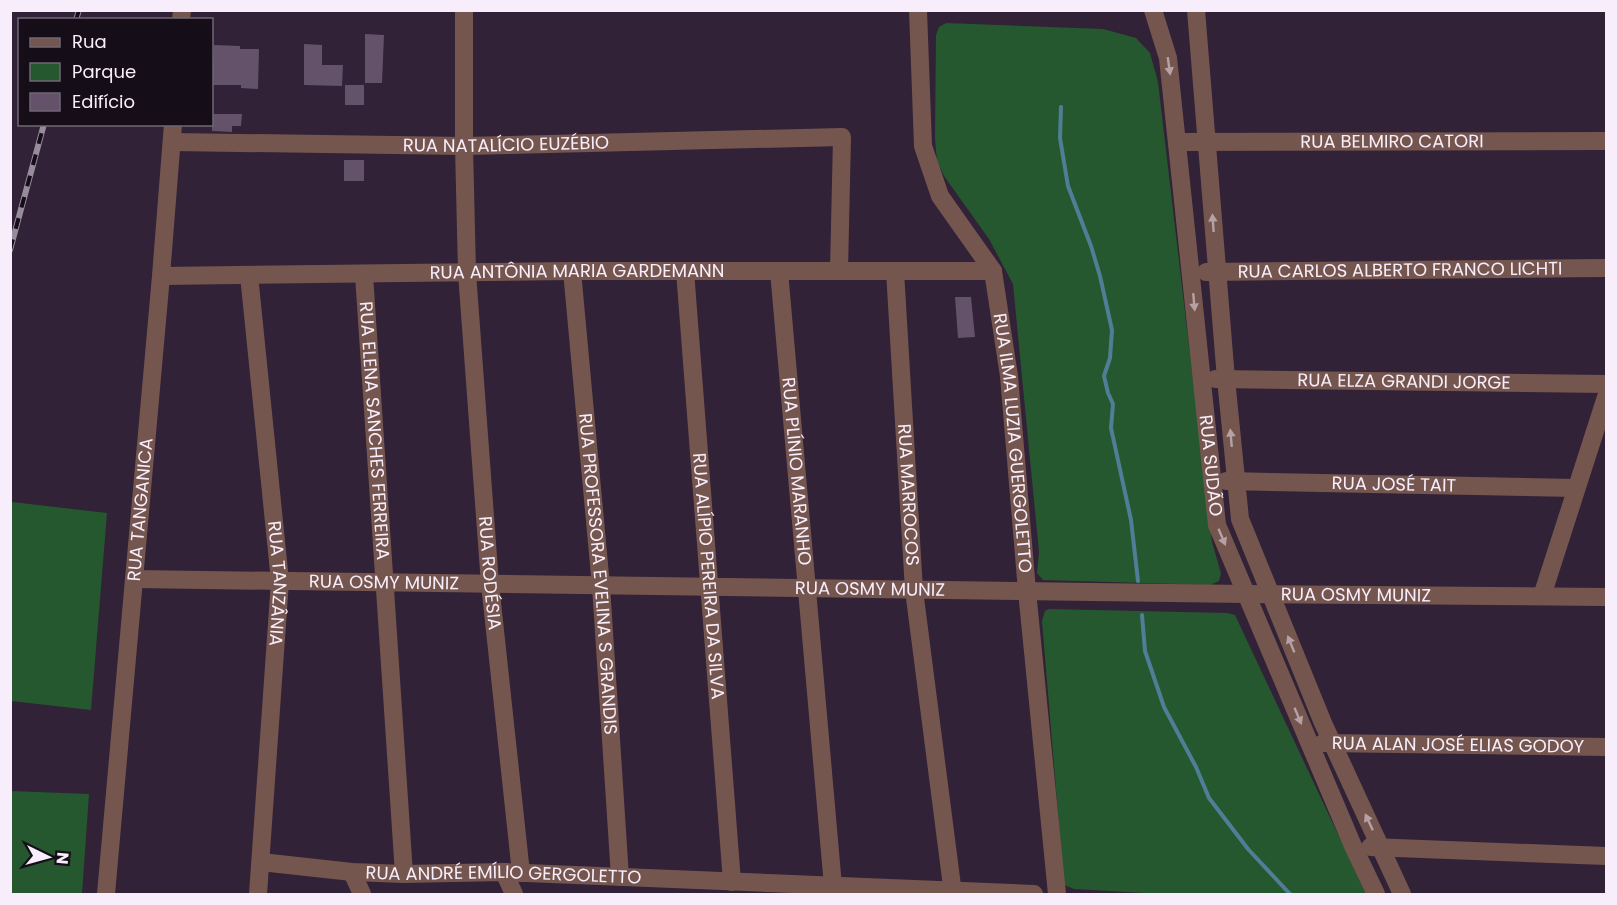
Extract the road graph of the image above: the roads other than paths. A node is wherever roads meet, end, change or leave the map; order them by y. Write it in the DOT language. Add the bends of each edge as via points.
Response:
graph roads {
  1 [pos="464,10"];
  2 [pos="918,10"];
  3 [pos="1153,10"];
  4 [pos="1196,10"];
  5 [pos="172,133"];
  6 [pos="1606,141"];
  7 [pos="1179,142"];
  8 [pos="1206,142"];
  9 [pos="464,146"];
  10 [pos="1606,268"];
  11 [pos="572,271"];
  12 [pos="685,271"];
  13 [pos="779,271"];
  14 [pos="840,271"];
  15 [pos="895,271"];
  16 [pos="993,271"];
  17 [pos="1217,271"];
  18 [pos="467,273"];
  19 [pos="1192,273"];
  20 [pos="249,275"];
  21 [pos="363,275"];
  22 [pos="161,276"];
  23 [pos="1202,379"];
  24 [pos="1226,379"];
  25 [pos="1606,384"];
  26 [pos="1606,397"];
  27 [pos="1212,481"];
  28 [pos="1235,482"];
  29 [pos="1576,488"];
  30 [pos="134,579"];
  31 [pos="280,581"];
  32 [pos="385,583"];
  33 [pos="490,584"];
  34 [pos="601,586"];
  35 [pos="709,587"];
  36 [pos="807,588"];
  37 [pos="914,590"];
  38 [pos="1027,591"];
  39 [pos="1246,594"];
  40 [pos="1271,594"];
  41 [pos="1542,596"];
  42 [pos="1606,597"];
  43 [pos="1309,741"];
  44 [pos="1333,744"];
  45 [pos="1606,747"];
  46 [pos="1353,846"];
  47 [pos="1380,848"];
  48 [pos="1606,856"];
  49 [pos="261,862"];
  50 [pos="352,872"];
  51 [pos="512,872"];
  52 [pos="404,874"];
  53 [pos="620,877"];
  54 [pos="732,882"];
  55 [pos="662,886"];
  56 [pos="833,886"];
  57 [pos="806,890"];
  58 [pos="952,893"];
  59 [pos="106,894"];
  60 [pos="258,894"];
  61 [pos="362,894"];
  62 [pos="514,894"];
  63 [pos="1034,894"];
  64 [pos="1057,894"];
  65 [pos="1376,894"];
  66 [pos="1402,894"];
  1 -- 9 [label="street, RUA RODÉSIA"];
  2 -- 16 [label="street, RUA ILMA LUZIA GUERGOLETTO" via="923,146 940,196"];
  3 -- 7 [label="street, RUA SUDÃO, one-way" via="1168,58"];
  4 -- 8 [label="street, RUA SUDÃO"];
  5 -- 9 [label="street, RUA NATALÍCIO EUZÉBIO"];
  5 -- 22 [label="street, RUA TANGANICA"];
  6 -- 8 [label="street, RUA BELMIRO CATORI"];
  7 -- 8 [label="street, RUA BELMIRO CATORI"];
  7 -- 19 [label="street, RUA SUDÃO"];
  17 -- 8 [label="street, RUA SUDÃO, one-way"];
  9 -- 14 [label="street, RUA NATALÍCIO EUZÉBIO" via="842,137"];
  9 -- 18 [label="street, RUA RODÉSIA"];
  10 -- 17 [label="street, RUA CARLOS ALBERTO FRANCO LICHTI"];
  11 -- 12 [label="street, RUA ANTÔNIA MARIA GARDEMANN"];
  11 -- 18 [label="street, RUA ANTÔNIA MARIA GARDEMANN"];
  11 -- 34 [label="street, RUA PROFESSORA EVELINA S GRANDIS"];
  12 -- 13 [label="street, RUA ANTÔNIA MARIA GARDEMANN"];
  12 -- 35 [label="street, RUA ALÍPIO PEREIRA DA SILVA"];
  13 -- 14 [label="street, RUA ANTÔNIA MARIA GARDEMANN"];
  13 -- 36 [label="street, RUA PLÍNIO MARANHO"];
  14 -- 15 [label="street, RUA ANTÔNIA MARIA GARDEMANN"];
  15 -- 16 [label="street, RUA ANTÔNIA MARIA GARDEMANN"];
  15 -- 37 [label="street, RUA MARROCOS"];
  16 -- 38 [label="street, RUA ILMA LUZIA GUERGOLETTO" via="1009,376"];
  17 -- 19 [label="street, RUA CARLOS ALBERTO FRANCO LICHTI"];
  17 -- 24 [label="street, RUA SUDÃO"];
  18 -- 21 [label="street, RUA ANTÔNIA MARIA GARDEMANN"];
  18 -- 33 [label="street, RUA RODÉSIA"];
  19 -- 23 [label="street, RUA SUDÃO, one-way"];
  20 -- 21 [label="street, RUA ANTÔNIA MARIA GARDEMANN"];
  20 -- 22 [label="street, RUA ANTÔNIA MARIA GARDEMANN"];
  20 -- 31 [label="street, RUA TANZÂNIA"];
  21 -- 32 [label="street, RUA ELENA SANCHES FERREIRA"];
  22 -- 30 [label="street, RUA TANGANICA"];
  23 -- 24 [label="street, RUA ELZA GRANDI JORGE"];
  23 -- 27 [label="street, RUA SUDÃO"];
  24 -- 25 [label="street, RUA ELZA GRANDI JORGE"];
  28 -- 24 [label="street, RUA SUDÃO, one-way"];
  26 -- 29 [label="street"];
  27 -- 28 [label="street, RUA JOSÉ TAIT"];
  27 -- 39 [label="street, RUA SUDÃO, one-way" via="1217,525"];
  28 -- 29 [label="street, RUA JOSÉ TAIT"];
  28 -- 40 [label="street, RUA SUDÃO" via="1240,519"];
  29 -- 41 [label="street"];
  30 -- 31 [label="street, RUA OSMY MUNIZ"];
  30 -- 59 [label="street, RUA TANGANICA"];
  31 -- 32 [label="street, RUA OSMY MUNIZ"];
  31 -- 49 [label="street, RUA TANZÂNIA"];
  32 -- 33 [label="street, RUA OSMY MUNIZ"];
  32 -- 52 [label="street, RUA ELENA SANCHES FERREIRA"];
  33 -- 34 [label="street, RUA OSMY MUNIZ"];
  33 -- 51 [label="street, RUA RODÉSIA"];
  34 -- 35 [label="street, RUA OSMY MUNIZ"];
  34 -- 53 [label="street, RUA PROFESSORA EVELINA S GRANDIS"];
  35 -- 36 [label="street, RUA OSMY MUNIZ"];
  35 -- 54 [label="street, RUA ALÍPIO PEREIRA DA SILVA"];
  36 -- 37 [label="street, RUA OSMY MUNIZ"];
  36 -- 56 [label="street, RUA PLÍNIO MARANHO"];
  37 -- 38 [label="street, RUA OSMY MUNIZ"];
  37 -- 58 [label="street, RUA MARROCOS"];
  38 -- 39 [label="street, RUA OSMY MUNIZ"];
  38 -- 64 [label="street, RUA ILMA LUZIA GUERGOLETTO"];
  39 -- 40 [label="street, RUA OSMY MUNIZ"];
  39 -- 43 [label="street, RUA SUDÃO, one-way"];
  40 -- 41 [label="street, RUA OSMY MUNIZ"];
  44 -- 40 [label="street, RUA SUDÃO, one-way"];
  41 -- 42 [label="street, RUA OSMY MUNIZ"];
  43 -- 44 [label="street, RUA ALAN JOSÉ ELIAS GODOY"];
  43 -- 46 [label="street, RUA SUDÃO"];
  44 -- 45 [label="street, RUA ALAN JOSÉ ELIAS GODOY"];
  47 -- 44 [label="street, RUA SUDÃO, one-way"];
  46 -- 47 [label="street"];
  46 -- 65 [label="street, RUA SUDÃO"];
  47 -- 48 [label="street"];
  47 -- 66 [label="street, RUA SUDÃO"];
  49 -- 50 [label="street, RUA ANDRÉ EMÍLIO GERGOLETTO"];
  49 -- 60 [label="street, RUA TANZÂNIA"];
  50 -- 52 [label="street, RUA ANDRÉ EMÍLIO GERGOLETTO"];
  50 -- 61 [label="street"];
  51 -- 52 [label="street, RUA ANDRÉ EMÍLIO GERGOLETTO"];
  51 -- 53 [label="street, RUA ANDRÉ EMÍLIO GERGOLETTO"];
  51 -- 62 [label="street, RUA RODÉSIA"];
  53 -- 55 [label="street, RUA ANDRÉ EMÍLIO GERGOLETTO"];
  54 -- 55 [label="street, RUA ANDRÉ EMÍLIO GERGOLETTO"];
  54 -- 57 [label="street, RUA ANDRÉ EMÍLIO GERGOLETTO"];
  56 -- 57 [label="street, RUA ANDRÉ EMÍLIO GERGOLETTO"];
  56 -- 58 [label="street, RUA ANDRÉ EMÍLIO GERGOLETTO"];
  58 -- 63 [label="street, RUA ANDRÉ EMÍLIO GERGOLETTO"];
}
